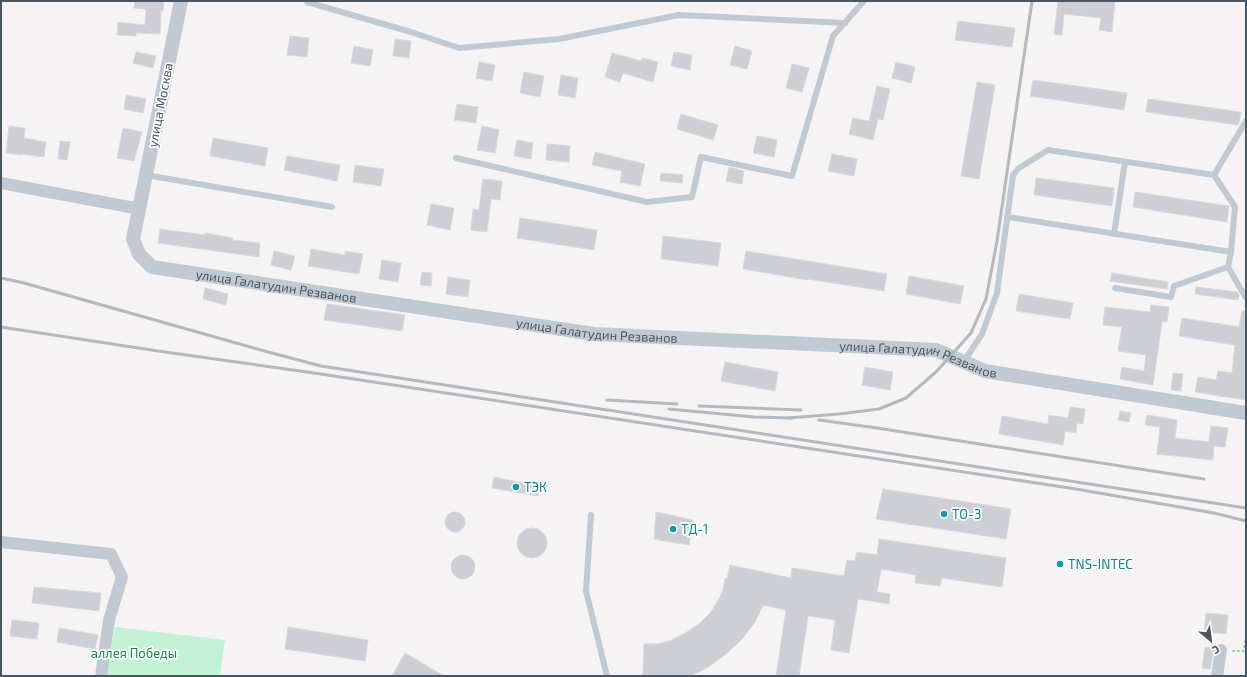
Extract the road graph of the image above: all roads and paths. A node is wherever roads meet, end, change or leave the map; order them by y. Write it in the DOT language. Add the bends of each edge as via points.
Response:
graph roads {
  1 [pos="181,1"];
  2 [pos="306,1"];
  3 [pos="864,1"];
  4 [pos="845,23"];
  5 [pos="1246,121"];
  6 [pos="456,158"];
  7 [pos="1125,162"];
  8 [pos="146,175"];
  9 [pos="1214,175"];
  10 [pos="1,183"];
  11 [pos="332,207"];
  12 [pos="140,209"];
  13 [pos="1008,217"];
  14 [pos="1114,234"];
  15 [pos="1231,252"];
  16 [pos="1228,267"];
  17 [pos="1115,288"];
  18 [pos="1246,298"];
  19 [pos="964,362"];
  20 [pos="1246,413"];
  21 [pos="591,515"];
  22 [pos="1,542"];
  23 [pos="1246,633"];
  24 [pos="1221,650"];
  25 [pos="101,676"];
  26 [pos="607,676"];
  27 [pos="1217,676"];
  1 -- 8 [label="street, улица Москва"];
  2 -- 4 [label="lane" via="459,48 559,39 679,15"];
  3 -- 4 [label="lane"];
  4 -- 6 [label="lane" via="833,36 792,176 701,157 692,197 646,202"];
  5 -- 9 [label="lane"];
  7 -- 9 [label="lane"];
  7 -- 13 [label="lane" via="1048,150 1013,174"];
  7 -- 14 [label="lane"];
  8 -- 11 [label="lane"];
  8 -- 12 [label="street, улица Москва"];
  9 -- 15 [label="lane" via="1235,208"];
  10 -- 12 [label="street"];
  12 -- 19 [label="street, улица Галатудин Резванов" via="132,239 139,254 152,267 594,334 936,350"];
  13 -- 14 [label="lane"];
  13 -- 19 [label="lane" via="998,293 982,334"];
  14 -- 15 [label="lane"];
  15 -- 16 [label="lane"];
  16 -- 17 [label="lane" via="1174,286 1171,297"];
  16 -- 18 [label="lane"];
  19 -- 20 [label="street, улица Галатудин Резванов" via="985,371"];
  21 -- 26 [label="lane" via="586,592"];
  22 -- 25 [label="street" via="111,554 122,578 109,620"];
  23 -- 24 [label="path" via="1244,651"];
  24 -- 27 [label="street"];
}
